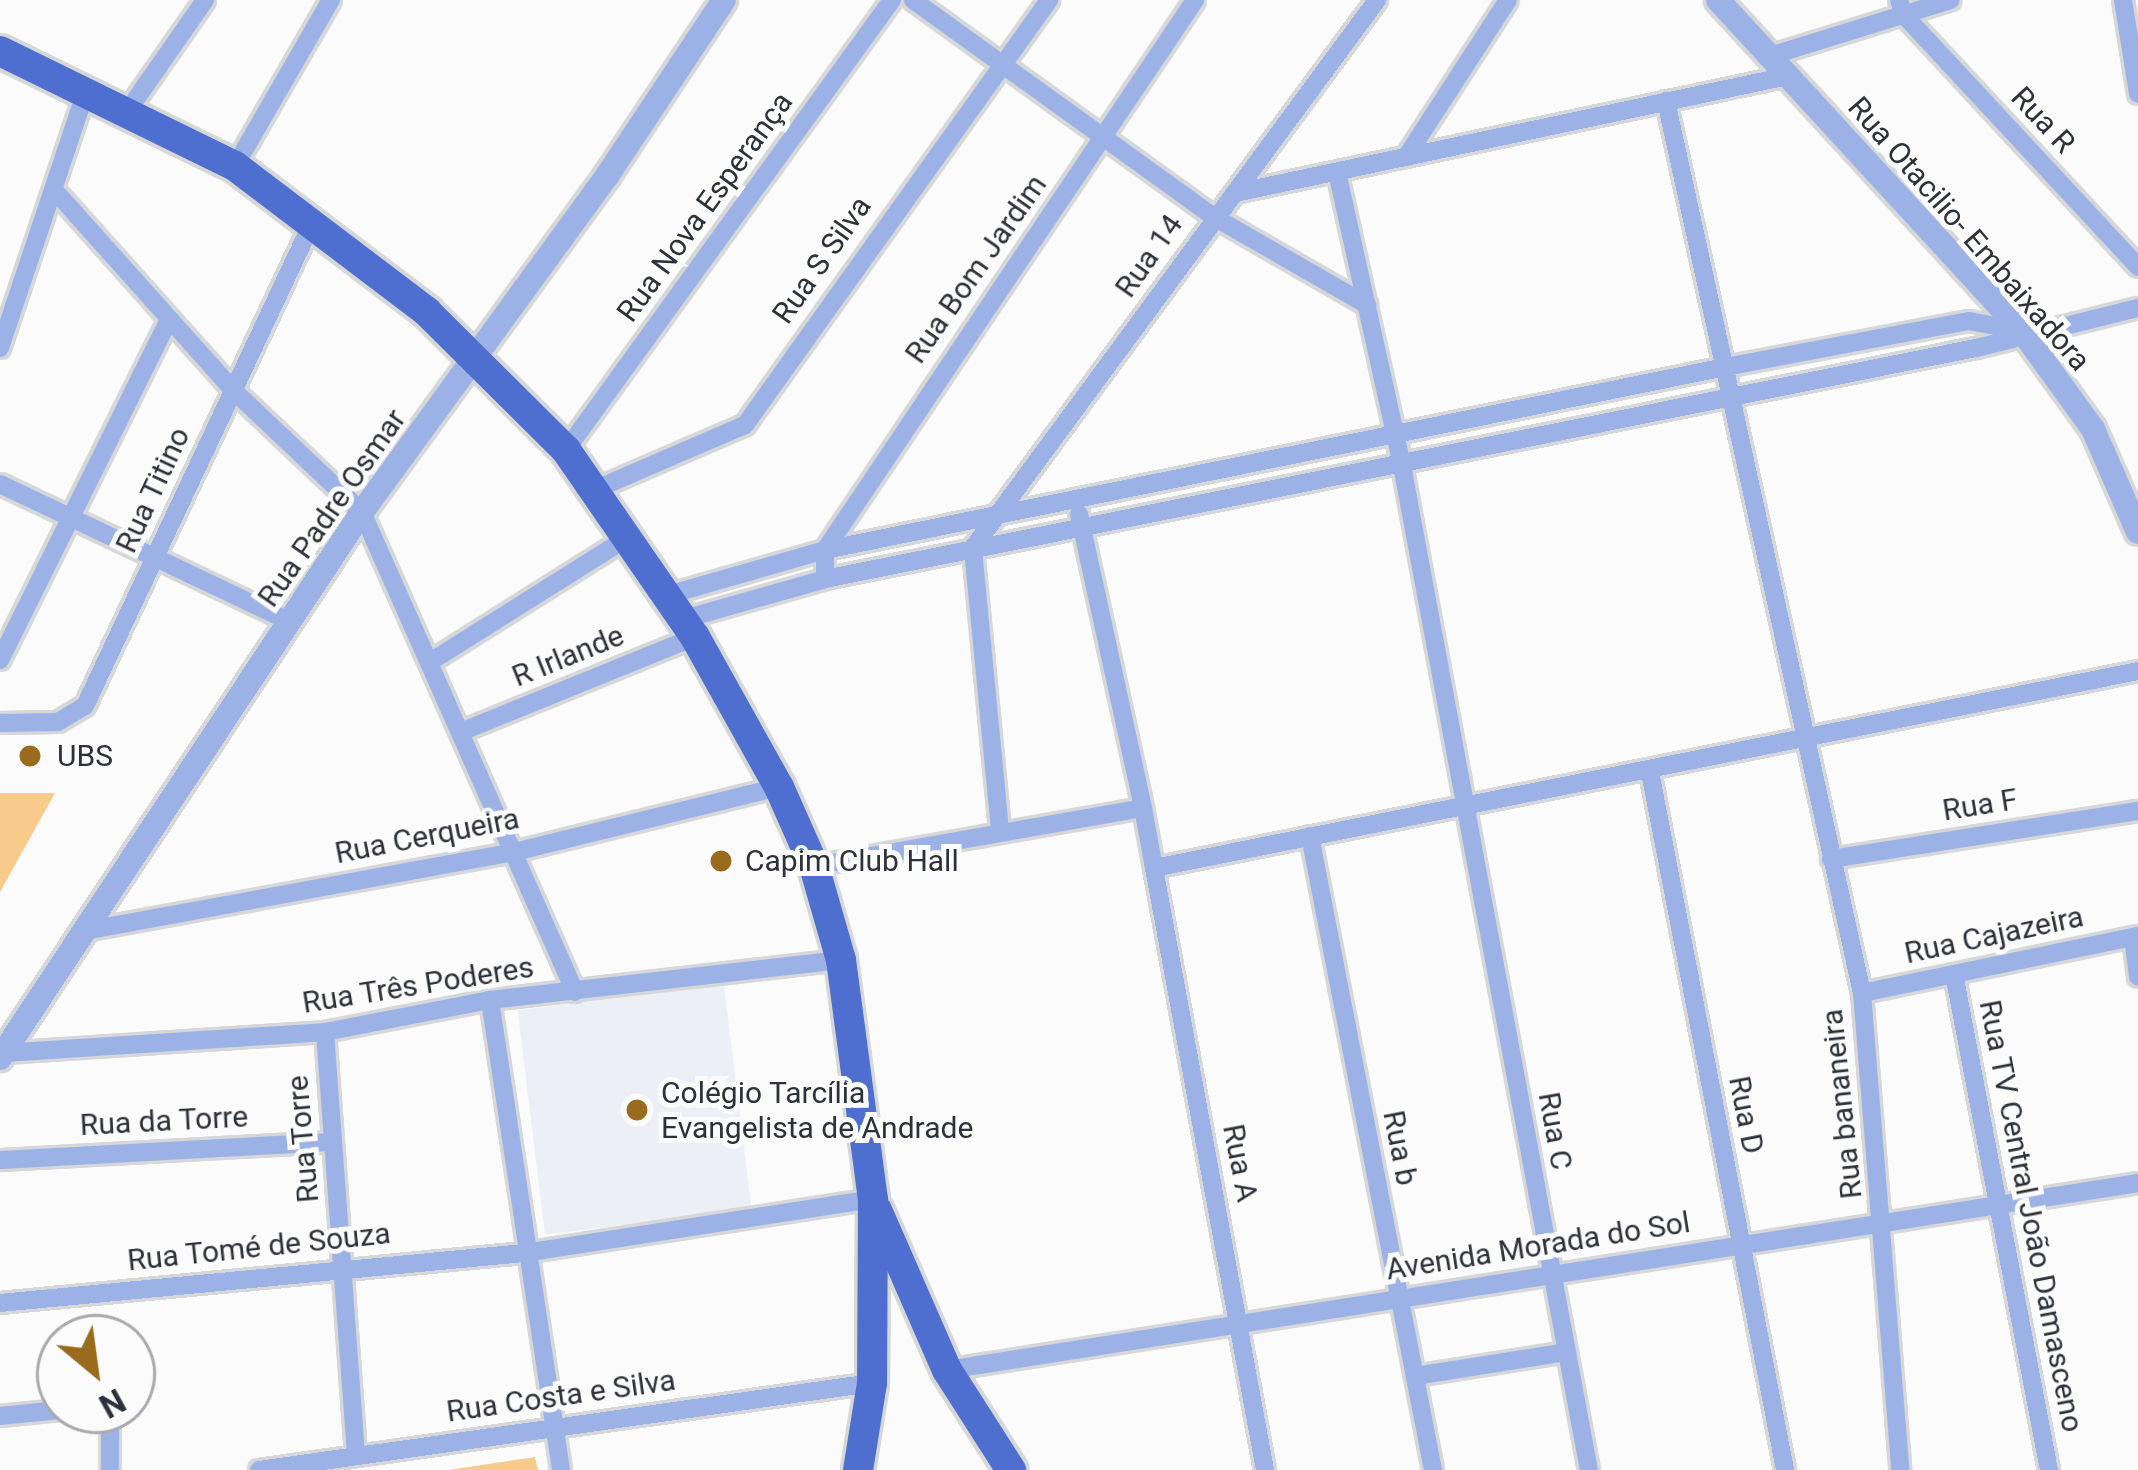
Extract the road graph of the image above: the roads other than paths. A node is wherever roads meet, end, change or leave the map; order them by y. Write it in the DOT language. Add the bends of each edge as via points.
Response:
graph roads {
  1 [pos="205,0"];
  2 [pos="331,0"];
  3 [pos="724,0"];
  4 [pos="892,0"];
  5 [pos="913,0"];
  6 [pos="1049,0"];
  7 [pos="1195,0"];
  8 [pos="1377,0"];
  9 [pos="1508,0"];
  10 [pos="1718,0"];
  11 [pos="1951,0"];
  12 [pos="2123,0"];
  13 [pos="1902,7"];
  14 [pos="0,51"];
  15 [pos="1769,56"];
  16 [pos="1005,65"];
  17 [pos="1788,76"];
  18 [pos="87,88"];
  19 [pos="2138,94"];
  20 [pos="1666,101"];
  21 [pos="129,109"];
  22 [pos="1103,139"];
  23 [pos="1406,157"];
  24 [pos="235,166"];
  25 [pos="1336,172"];
  26 [pos="56,192"];
  27 [pos="1234,194"];
  28 [pos="1214,217"];
  29 [pos="314,219"];
  30 [pos="2138,267"];
  31 [pos="1367,305"];
  32 [pos="2138,308"];
  33 [pos="169,319"];
  34 [pos="2022,331"];
  35 [pos="0,348"];
  36 [pos="476,358"];
  37 [pos="1720,368"];
  38 [pos="234,391"];
  39 [pos="1726,396"];
  40 [pos="1396,437"];
  41 [pos="566,450"];
  42 [pos="1401,460"];
  43 [pos="0,484"];
  44 [pos="594,490"];
  45 [pos="1076,502"];
  46 [pos="362,512"];
  47 [pos="74,517"];
  48 [pos="994,520"];
  49 [pos="1082,526"];
  50 [pos="2138,532"];
  51 [pos="628,538"];
  52 [pos="973,548"];
  53 [pos="825,550"];
  54 [pos="155,556"];
  55 [pos="825,579"];
  56 [pos="682,617"];
  57 [pos="290,622"];
  58 [pos="0,660"];
  59 [pos="430,662"];
  60 [pos="2138,670"];
  61 [pos="0,723"];
  62 [pos="463,731"];
  63 [pos="1805,739"];
  64 [pos="1650,772"];
  65 [pos="778,787"];
  66 [pos="1463,802"];
  67 [pos="1142,808"];
  68 [pos="2138,811"];
  69 [pos="1000,830"];
  70 [pos="1310,836"];
  71 [pos="514,852"];
  72 [pos="1832,859"];
  73 [pos="814,866"];
  74 [pos="1154,868"];
  75 [pos="84,931"];
  76 [pos="2136,936"];
  77 [pos="841,960"];
  78 [pos="1954,974"];
  79 [pos="2138,977"];
  80 [pos="574,992"];
  81 [pos="1862,993"];
  82 [pos="490,1000"];
  83 [pos="325,1032"];
  84 [pos="2,1055"];
  85 [pos="332,1142"];
  86 [pos="0,1160"];
  87 [pos="2138,1183"];
  88 [pos="872,1199"];
  89 [pos="1997,1204"];
  90 [pos="1884,1222"];
  91 [pos="1741,1244"];
  92 [pos="524,1253"];
  93 [pos="345,1267"];
  94 [pos="1551,1275"];
  95 [pos="1399,1299"];
  96 [pos="0,1303"];
  97 [pos="1239,1323"];
  98 [pos="1566,1352"];
  99 [pos="947,1370"];
  100 [pos="1414,1376"];
  101 [pos="872,1383"];
  102 [pos="36,1412"];
  103 [pos="0,1416"];
  104 [pos="554,1428"];
  105 [pos="110,1434"];
  106 [pos="356,1456"];
  107 [pos="110,1470"];
  108 [pos="259,1470"];
  109 [pos="561,1470"];
  110 [pos="858,1470"];
  111 [pos="1011,1470"];
  112 [pos="1265,1470"];
  113 [pos="1433,1470"];
  114 [pos="1589,1470"];
  115 [pos="1785,1470"];
  116 [pos="1900,1470"];
  117 [pos="2049,1470"];
  1 -- 21 [label="street"];
  2 -- 24 [label="street"];
  3 -- 36 [label="street, Rua Padre Osmar"];
  4 -- 41 [label="street, Rua Nova Esperança"];
  5 -- 16 [label="street"];
  6 -- 16 [label="street, Rua S Silva"];
  7 -- 22 [label="street, Rua Bom Jardim"];
  8 -- 27 [label="street, Rua 14"];
  9 -- 23 [label="street"];
  10 -- 15 [label="street, Rua Otacilio- Embaixadora"];
  11 -- 13 [label="street"];
  12 -- 19 [label="street"];
  13 -- 15 [label="street"];
  13 -- 30 [label="street, Rua R"];
  14 -- 18 [label="main road"];
  15 -- 17 [label="street, Rua Otacilio- Embaixadora"];
  16 -- 22 [label="street"];
  16 -- 44 [label="street, Rua S Silva" via="745,425"];
  17 -- 20 [label="street"];
  17 -- 34 [label="street, Rua Otacilio- Embaixadora"];
  18 -- 21 [label="main road"];
  18 -- 26 [label="street"];
  20 -- 23 [label="street"];
  20 -- 37 [label="street, Rua bananeira"];
  21 -- 24 [label="main road"];
  22 -- 28 [label="street"];
  22 -- 53 [label="street, Rua Bom Jardim"];
  23 -- 25 [label="street"];
  24 -- 29 [label="main road"];
  25 -- 27 [label="street"];
  25 -- 31 [label="street, Rua C"];
  26 -- 33 [label="street"];
  26 -- 35 [label="street"];
  27 -- 28 [label="street, Rua 14"];
  28 -- 31 [label="street"];
  28 -- 48 [label="street, Rua 14"];
  29 -- 36 [label="main road"];
  29 -- 38 [label="street, Rua Titino"];
  31 -- 40 [label="street, Rua C"];
  32 -- 34 [label="street"];
  33 -- 38 [label="street"];
  33 -- 47 [label="street"];
  34 -- 37 [label="street" via="1970,321"];
  34 -- 39 [label="street" via="1976,348"];
  34 -- 50 [label="street, Rua Otacilio- Embaixadora" via="2093,429"];
  36 -- 41 [label="main road"];
  36 -- 46 [label="street, Rua Padre Osmar"];
  37 -- 39 [label="street, Rua bananeira"];
  37 -- 40 [label="street"];
  38 -- 46 [label="street"];
  38 -- 54 [label="street, Rua Titino"];
  39 -- 42 [label="street"];
  39 -- 63 [label="street, Rua bananeira"];
  40 -- 42 [label="street, Rua C"];
  40 -- 45 [label="street"];
  41 -- 44 [label="main road"];
  42 -- 49 [label="street"];
  42 -- 66 [label="street, Rua C"];
  43 -- 47 [label="street"];
  44 -- 51 [label="main road"];
  45 -- 48 [label="street"];
  45 -- 49 [label="street, Rua A"];
  46 -- 57 [label="street, Rua Padre Osmar"];
  46 -- 59 [label="street"];
  47 -- 54 [label="street"];
  47 -- 58 [label="street"];
  48 -- 52 [label="street, Rua 14"];
  48 -- 53 [label="street"];
  49 -- 52 [label="street"];
  49 -- 67 [label="street, Rua A"];
  51 -- 56 [label="main road"];
  51 -- 59 [label="street"];
  52 -- 55 [label="street"];
  52 -- 69 [label="street"];
  53 -- 55 [label="street"];
  53 -- 56 [label="street"];
  54 -- 57 [label="street"];
  54 -- 61 [label="street, Rua Titino" via="80,712 58,722"];
  55 -- 56 [label="street"];
  56 -- 62 [label="street, R Irlande"];
  56 -- 65 [label="main road"];
  57 -- 75 [label="street, Rua Padre Osmar"];
  59 -- 62 [label="street"];
  60 -- 63 [label="street"];
  62 -- 71 [label="street"];
  63 -- 64 [label="street"];
  63 -- 72 [label="street, Rua bananeira"];
  64 -- 66 [label="street"];
  64 -- 91 [label="street, Rua D"];
  65 -- 71 [label="street, Rua Cerqueira"];
  65 -- 73 [label="main road"];
  66 -- 70 [label="street"];
  66 -- 94 [label="street, Rua C"];
  67 -- 69 [label="street"];
  67 -- 74 [label="street, Rua A"];
  68 -- 72 [label="street, Rua F"];
  69 -- 73 [label="street"];
  70 -- 74 [label="street"];
  70 -- 95 [label="street, Rua b"];
  71 -- 75 [label="street, Rua Cerqueira"];
  71 -- 80 [label="street"];
  72 -- 81 [label="street, Rua bananeira"];
  73 -- 77 [label="main road"];
  74 -- 97 [label="street, Rua A"];
  75 -- 84 [label="street, Rua Padre Osmar"];
  76 -- 78 [label="street, Rua Cajazeira"];
  76 -- 79 [label="street"];
  77 -- 80 [label="street, Rua Três Poderes"];
  77 -- 88 [label="main road"];
  78 -- 81 [label="street, Rua Cajazeira"];
  78 -- 89 [label="street, Rua TV Central João Damasceno"];
  80 -- 82 [label="street, Rua Três Poderes"];
  81 -- 90 [label="street, Rua bananeira"];
  82 -- 83 [label="street, Rua Três Poderes"];
  82 -- 92 [label="street"];
  83 -- 84 [label="street, Rua Três Poderes"];
  83 -- 85 [label="street, Rua Torre"];
  85 -- 86 [label="street, Rua da Torre"];
  85 -- 93 [label="street, Rua Torre"];
  87 -- 89 [label="street, Avenida Morada do Sol"];
  88 -- 92 [label="street, Rua Tomé de Souza"];
  88 -- 99 [label="main road"];
  88 -- 101 [label="main road"];
  89 -- 90 [label="street, Avenida Morada do Sol"];
  89 -- 117 [label="street, Rua TV Central João Damasceno"];
  90 -- 91 [label="street, Avenida Morada do Sol"];
  90 -- 116 [label="street, Rua bananeira"];
  91 -- 94 [label="street, Avenida Morada do Sol"];
  91 -- 115 [label="street, Rua D"];
  92 -- 93 [label="street, Rua Tomé de Souza"];
  92 -- 104 [label="street"];
  93 -- 96 [label="street, Rua Tomé de Souza"];
  93 -- 106 [label="street, Rua Torre"];
  94 -- 95 [label="street, Avenida Morada do Sol"];
  94 -- 98 [label="street, Rua C"];
  95 -- 97 [label="street, Avenida Morada do Sol"];
  95 -- 100 [label="street, Rua b"];
  97 -- 99 [label="street, Avenida Morada do Sol"];
  97 -- 112 [label="street, Rua A"];
  98 -- 100 [label="street"];
  98 -- 114 [label="street, Rua C"];
  99 -- 111 [label="main road"];
  100 -- 113 [label="street, Rua b"];
  101 -- 104 [label="street, Rua Costa e Silva"];
  101 -- 110 [label="main road"];
  102 -- 103 [label="street"];
  104 -- 106 [label="street, Rua Costa e Silva"];
  104 -- 109 [label="street"];
  105 -- 107 [label="street"];
  106 -- 108 [label="street, Rua Costa e Silva"];
}
